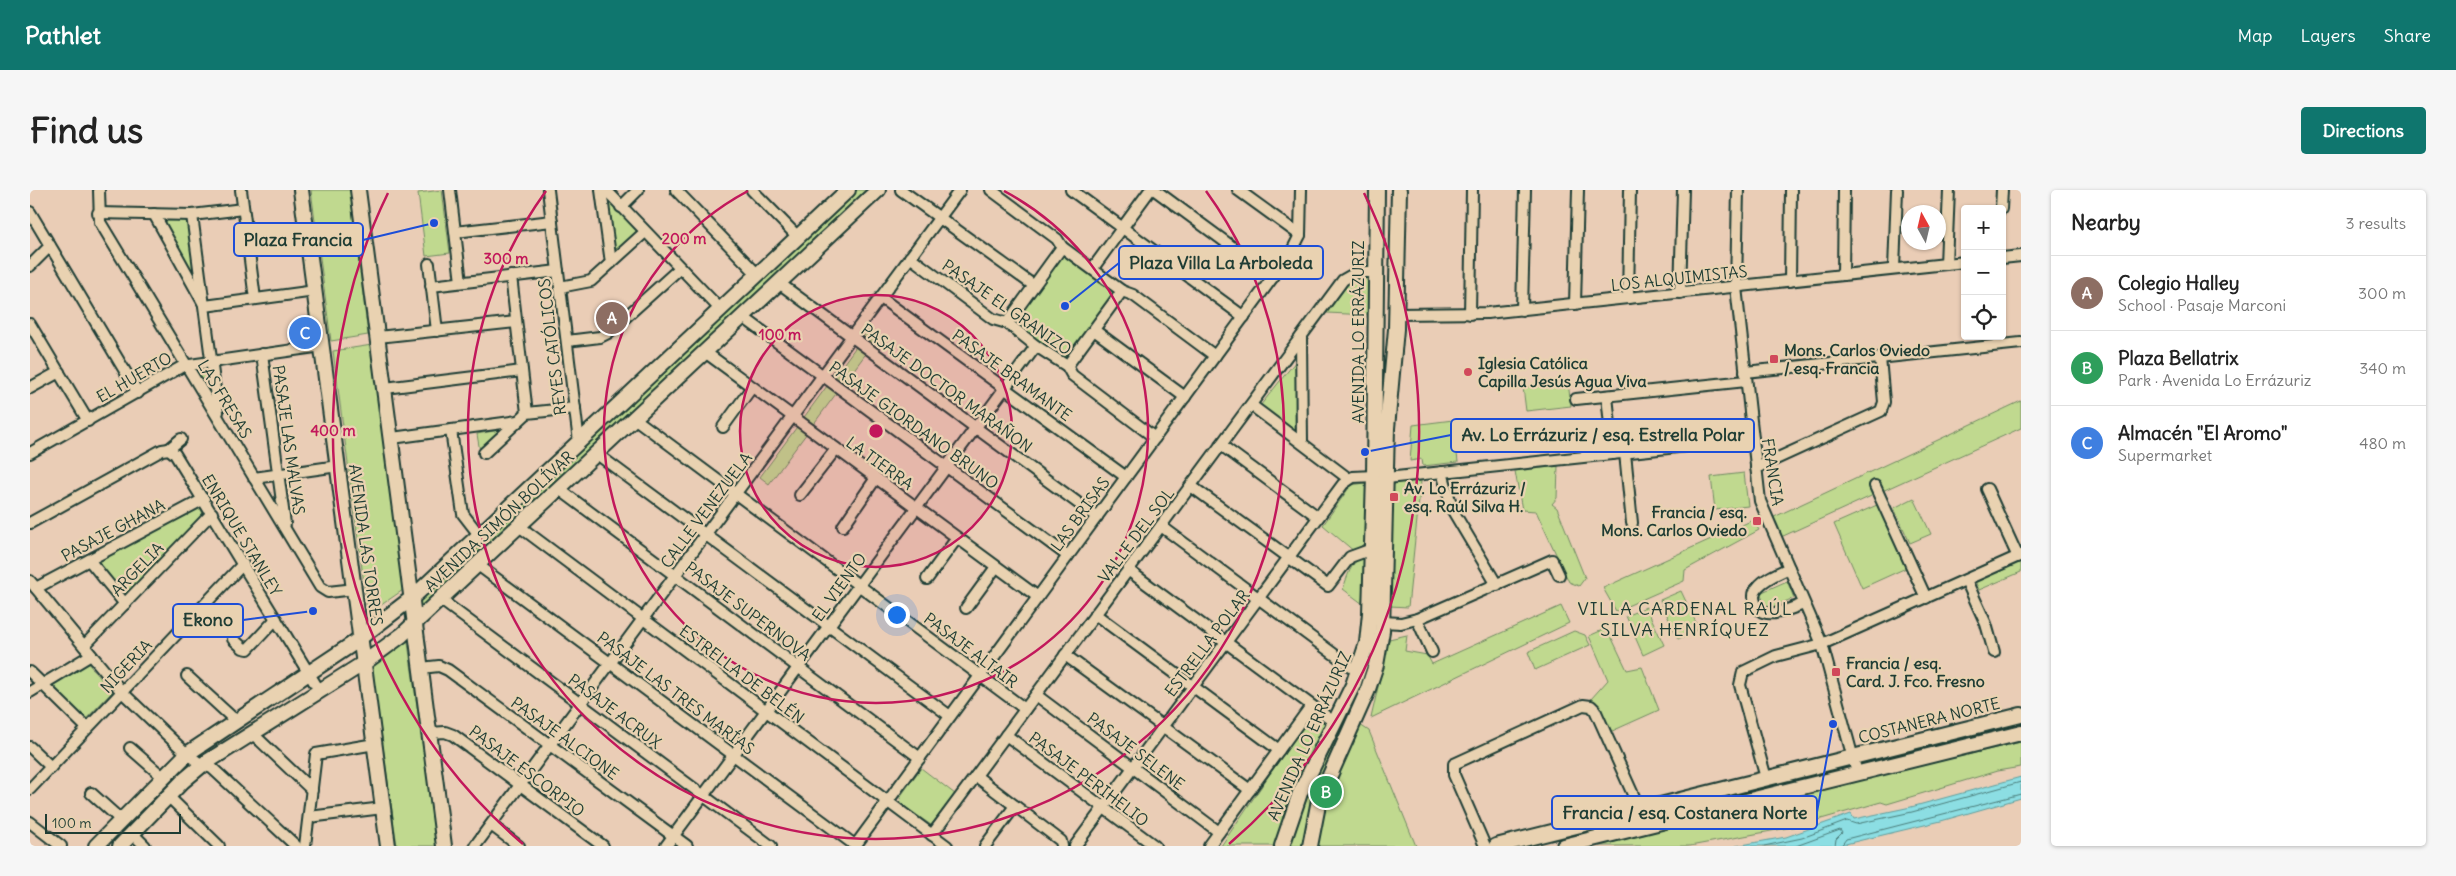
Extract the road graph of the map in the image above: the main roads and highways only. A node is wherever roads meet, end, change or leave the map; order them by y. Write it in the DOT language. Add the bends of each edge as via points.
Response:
graph roads {
  1 [pos="301,190"];
  2 [pos="358,190"];
  3 [pos="848,190"];
  4 [pos="878,190"];
  5 [pos="1377,190"];
  6 [pos="1399,190"];
  7 [pos="1380,477"];
  8 [pos="412,598"];
  9 [pos="416,623"];
  10 [pos="361,638"];
  11 [pos="364,663"];
  12 [pos="2021,715"];
  13 [pos="2021,733"];
  14 [pos="96,846"];
  15 [pos="120,846"];
  16 [pos="388,846"];
  17 [pos="444,846"];
  18 [pos="1282,846"];
  19 [pos="1310,846"];
  20 [pos="1496,846"];
  21 [pos="1564,846"];
  1 -- 10 [label="main road, AVENIDA LAS TORRES"];
  2 -- 8 [label="main road"];
  3 -- 8 [label="main road, AVENIDA SIMÓN BOLÍVAR"];
  4 -- 9 [label="main road, AVENIDA SIMÓN BOLÍVAR"];
  5 -- 7 [label="main road, AVENIDA LO ERRÁZURIZ" via="1375,272"];
  6 -- 7 [label="main road, AVENIDA LO ERRÁZURIZ" via="1396,314"];
  7 -- 18 [label="main road, AVENIDA LO ERRÁZURIZ" via="1368,632 1358,672 1300,792"];
  7 -- 19 [label="main road, AVENIDA LO ERRÁZURIZ" via="1383,622 1371,682 1323,789 1316,808"];
  8 -- 9 [label="main road"];
  8 -- 10 [label="main road, AVENIDA SIMÓN BOLÍVAR"];
  9 -- 11 [label="main road, AVENIDA SIMÓN BOLÍVAR"];
  9 -- 17 [label="main road"];
  10 -- 11 [label="main road, AVENIDA LAS TORRES"];
  10 -- 14 [label="main road, AVENIDA SIMÓN BOLÍVAR" via="187,754"];
  11 -- 15 [label="main road, AVENIDA SIMÓN BOLÍVAR" via="202,765"];
  11 -- 16 [label="main road, AVENIDA LAS TORRES"];
  12 -- 20 [label="main road, COSTANERA NORTE"];
  13 -- 21 [label="main road, COSTANERA NORTE"];
}
